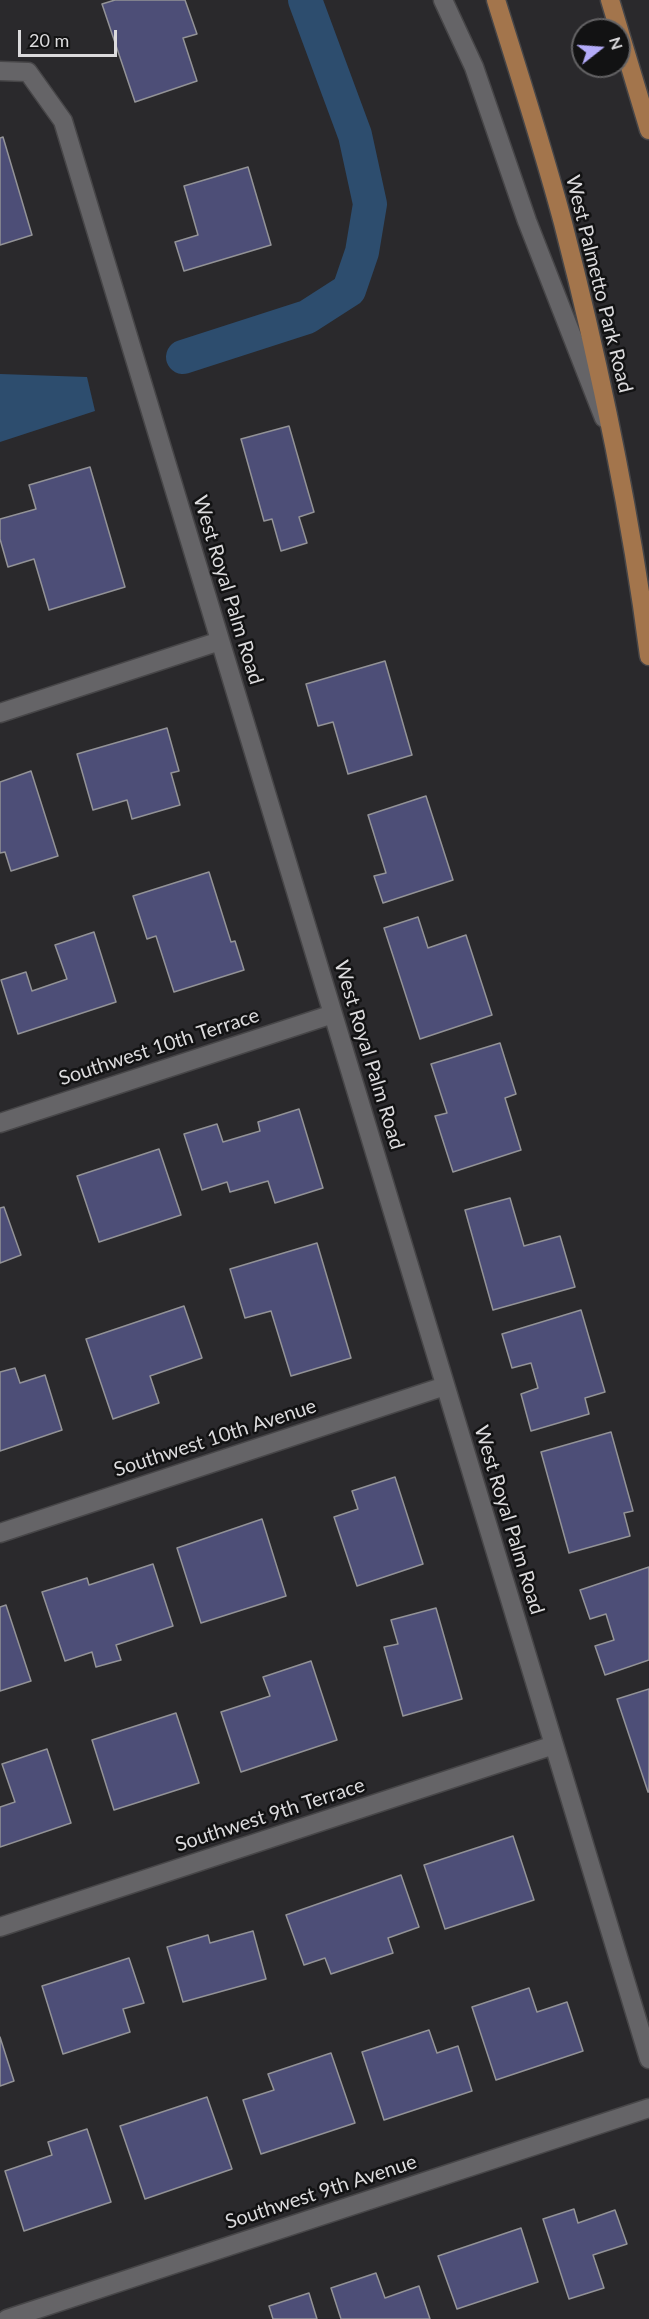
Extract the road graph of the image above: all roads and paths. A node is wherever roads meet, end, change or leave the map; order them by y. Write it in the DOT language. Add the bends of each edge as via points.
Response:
graph roads {
  1 [pos="443,0"];
  2 [pos="496,0"];
  3 [pos="610,0"];
  4 [pos="0,71"];
  5 [pos="649,130"];
  6 [pos="617,454"];
  7 [pos="220,641"];
  8 [pos="649,656"];
  9 [pos="0,713"];
  10 [pos="333,1014"];
  11 [pos="0,1123"];
  12 [pos="445,1386"];
  13 [pos="0,1533"];
  14 [pos="554,1745"];
  15 [pos="0,1927"];
  16 [pos="649,2059"];
  17 [pos="649,2108"];
  18 [pos="7,2319"];
  1 -- 6 [label="street" via="474,67 527,221"];
  2 -- 6 [label="main road, West Palmetto Park Road" via="562,220"];
  3 -- 5 [label="main road"];
  4 -- 7 [label="street, West Royal Palm Road" via="28,72 63,121"];
  6 -- 8 [label="main road, West Palmetto Park Road"];
  7 -- 9 [label="street"];
  7 -- 10 [label="street, West Royal Palm Road"];
  10 -- 11 [label="street, Southwest 10th Terrace"];
  10 -- 12 [label="street, West Royal Palm Road"];
  12 -- 13 [label="street, Southwest 10th Avenue"];
  12 -- 14 [label="street, West Royal Palm Road"];
  14 -- 15 [label="street, Southwest 9th Terrace"];
  14 -- 16 [label="street, West Royal Palm Road"];
  17 -- 18 [label="street, Southwest 9th Avenue"];
}
